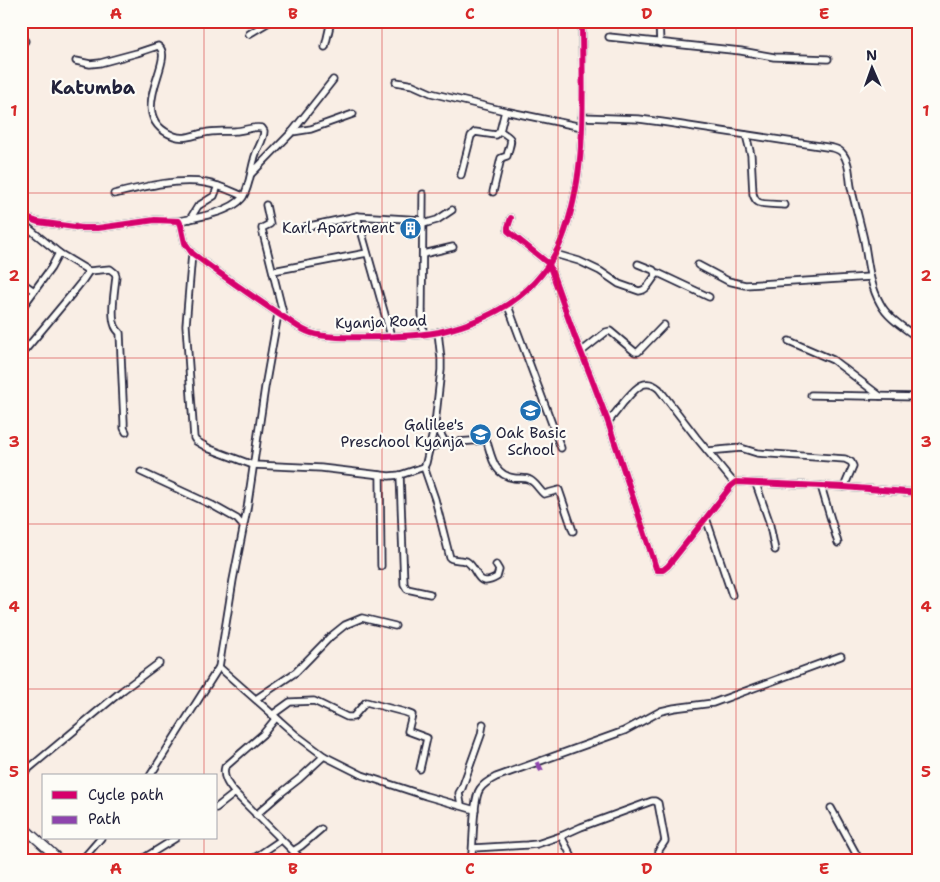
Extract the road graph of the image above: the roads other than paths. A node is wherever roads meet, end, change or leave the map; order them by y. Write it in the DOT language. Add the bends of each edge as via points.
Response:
graph roads {
  1 [pos="271,21"];
  2 [pos="331,21"];
  3 [pos="532,21"];
  4 [pos="659,21"];
  5 [pos="582,23"];
  6 [pos="249,34"];
  7 [pos="609,37"];
  8 [pos="660,43"];
  9 [pos="325,46"];
  10 [pos="828,58"];
  11 [pos="76,61"];
  12 [pos="333,80"];
  13 [pos="396,82"];
  14 [pos="505,111"];
  15 [pos="353,114"];
  16 [pos="582,117"];
  17 [pos="582,127"];
  18 [pos="500,131"];
  19 [pos="292,132"];
  20 [pos="746,135"];
  21 [pos="251,174"];
  22 [pos="461,174"];
  23 [pos="218,186"];
  24 [pos="493,192"];
  25 [pos="114,194"];
  26 [pos="423,194"];
  27 [pos="243,196"];
  28 [pos="266,205"];
  29 [pos="785,205"];
  30 [pos="452,210"];
  31 [pos="21,216"];
  32 [pos="357,216"];
  33 [pos="512,218"];
  34 [pos="190,219"];
  35 [pos="179,221"];
  36 [pos="21,222"];
  37 [pos="423,222"];
  38 [pos="305,227"];
  39 [pos="454,247"];
  40 [pos="59,252"];
  41 [pos="192,253"];
  42 [pos="367,253"];
  43 [pos="423,254"];
  44 [pos="555,254"];
  45 [pos="549,264"];
  46 [pos="638,264"];
  47 [pos="698,265"];
  48 [pos="89,271"];
  49 [pos="273,271"];
  50 [pos="656,274"];
  51 [pos="870,277"];
  52 [pos="21,282"];
  53 [pos="34,291"];
  54 [pos="709,297"];
  55 [pos="508,306"];
  56 [pos="21,309"];
  57 [pos="281,316"];
  58 [pos="664,325"];
  59 [pos="438,332"];
  60 [pos="916,333"];
  61 [pos="423,334"];
  62 [pos="391,336"];
  63 [pos="919,339"];
  64 [pos="789,341"];
  65 [pos="581,352"];
  66 [pos="21,355"];
  67 [pos="812,395"];
  68 [pos="880,396"];
  69 [pos="919,397"];
  70 [pos="608,422"];
  71 [pos="434,424"];
  72 [pos="126,432"];
  73 [pos="444,442"];
  74 [pos="429,448"];
  75 [pos="561,448"];
  76 [pos="708,451"];
  77 [pos="253,465"];
  78 [pos="424,467"];
  79 [pos="141,472"];
  80 [pos="400,475"];
  81 [pos="380,476"];
  82 [pos="734,484"];
  83 [pos="756,484"];
  84 [pos="821,486"];
  85 [pos="844,487"];
  86 [pos="919,492"];
  87 [pos="706,518"];
  88 [pos="243,526"];
  89 [pos="573,530"];
  90 [pos="838,543"];
  91 [pos="775,550"];
  92 [pos="496,565"];
  93 [pos="381,566"];
  94 [pos="430,594"];
  95 [pos="732,595"];
  96 [pos="395,626"];
  97 [pos="841,656"];
  98 [pos="159,663"];
  99 [pos="219,667"];
  100 [pos="256,699"];
  101 [pos="274,716"];
  102 [pos="483,724"];
  103 [pos="324,756"];
  104 [pos="420,769"];
  105 [pos="151,774"];
  106 [pos="21,775"];
  107 [pos="235,793"];
  108 [pos="218,806"];
  109 [pos="461,806"];
  110 [pos="831,808"];
  111 [pos="475,810"];
  112 [pos="256,816"];
  113 [pos="21,825"];
  114 [pos="321,828"];
  115 [pos="561,836"];
  116 [pos="99,840"];
  117 [pos="173,840"];
  118 [pos="281,840"];
  119 [pos="473,848"];
  120 [pos="293,850"];
  121 [pos="61,861"];
  122 [pos="81,861"];
  123 [pos="139,861"];
  124 [pos="250,861"];
  125 [pos="303,861"];
  126 [pos="471,861"];
  127 [pos="574,861"];
  128 [pos="658,861"];
  129 [pos="860,861"];
  1 -- 6 [label="street"];
  2 -- 9 [label="street"];
  3 -- 5 [label="street"];
  4 -- 8 [label="street"];
  5 -- 16 [label="street, Kyanja Road"];
  7 -- 8 [label="street"];
  8 -- 10 [label="street" via="774,57"];
  11 -- 21 [label="street" via="100,63 158,46 162,58 152,102 154,120 162,130 180,138 262,128 264,135"];
  12 -- 19 [label="street"];
  13 -- 14 [label="street"];
  14 -- 17 [label="street"];
  14 -- 18 [label="street"];
  15 -- 19 [label="street"];
  16 -- 17 [label="street, Kyanja Road"];
  16 -- 20 [label="street" via="639,119"];
  17 -- 44 [label="street, Kyanja Road" via="577,182 565,230"];
  18 -- 22 [label="street" via="496,135 473,133"];
  18 -- 24 [label="street" via="511,139 507,156 501,158"];
  19 -- 21 [label="street"];
  20 -- 29 [label="street" via="755,199 762,203"];
  20 -- 51 [label="street" via="833,148 843,154 858,210"];
  21 -- 27 [label="street"];
  23 -- 25 [label="street" via="166,183"];
  23 -- 27 [label="street"];
  23 -- 34 [label="street" via="214,196 201,204"];
  26 -- 37 [label="street"];
  27 -- 34 [label="street" via="222,210"];
  28 -- 49 [label="street" via="270,224 262,229"];
  30 -- 37 [label="street" via="437,220"];
  31 -- 35 [label="street" via="38,222 82,228 155,220"];
  32 -- 37 [label="street"];
  32 -- 38 [label="street"];
  32 -- 42 [label="street"];
  33 -- 45 [label="street" via="508,231"];
  34 -- 35 [label="street"];
  35 -- 41 [label="street" via="185,243"];
  36 -- 40 [label="street"];
  37 -- 43 [label="street"];
  39 -- 43 [label="street"];
  40 -- 48 [label="street"];
  40 -- 53 [label="street"];
  41 -- 57 [label="street, Kyanja Road"];
  41 -- 77 [label="street" via="186,325 194,438 210,449"];
  42 -- 49 [label="street"];
  42 -- 62 [label="street"];
  43 -- 61 [label="street"];
  44 -- 45 [label="street, Kyanja Road"];
  44 -- 50 [label="street" via="580,261 619,284 639,291 646,288"];
  45 -- 55 [label="street, Kyanja Road" via="535,282"];
  45 -- 65 [label="street"];
  46 -- 50 [label="street"];
  47 -- 51 [label="street" via="728,281 745,285"];
  48 -- 66 [label="street"];
  48 -- 72 [label="street" via="110,269 116,276 113,308 116,328 120,333"];
  49 -- 57 [label="street"];
  50 -- 54 [label="street"];
  51 -- 60 [label="street" via="886,312"];
  52 -- 53 [label="street"];
  53 -- 56 [label="street"];
  55 -- 59 [label="street, Kyanja Road" via="469,324"];
  55 -- 75 [label="street"];
  57 -- 62 [label="street, Kyanja Road" via="304,330 320,335"];
  57 -- 77 [label="street" via="265,387"];
  58 -- 65 [label="street" via="638,352 610,331"];
  59 -- 61 [label="street, Kyanja Road"];
  59 -- 71 [label="street" via="441,359"];
  60 -- 63 [label="street"];
  61 -- 62 [label="street, Kyanja Road"];
  64 -- 68 [label="street" via="833,360"];
  65 -- 70 [label="street"];
  67 -- 68 [label="street"];
  68 -- 69 [label="street"];
  70 -- 76 [label="street" via="636,388 651,384 659,389"];
  70 -- 87 [label="street" via="658,570 668,566"];
  71 -- 73 [label="street"];
  71 -- 74 [label="street"];
  73 -- 74 [label="street"];
  73 -- 89 [label="street" via="485,440 494,464 507,476 529,479 544,494 559,490"];
  74 -- 78 [label="street"];
  76 -- 82 [label="street"];
  76 -- 85 [label="street" via="741,448 758,453 845,459 852,466"];
  77 -- 81 [label="street" via="321,468"];
  77 -- 88 [label="street"];
  78 -- 80 [label="street"];
  78 -- 92 [label="street" via="450,558 465,561 486,582 497,577"];
  79 -- 88 [label="street" via="212,505"];
  80 -- 81 [label="street"];
  80 -- 94 [label="street" via="404,584 407,589"];
  81 -- 93 [label="street"];
  82 -- 83 [label="street"];
  82 -- 87 [label="street"];
  83 -- 84 [label="street"];
  83 -- 91 [label="street"];
  84 -- 85 [label="street"];
  84 -- 90 [label="street"];
  85 -- 86 [label="street"];
  87 -- 95 [label="street"];
  88 -- 99 [label="street"];
  96 -- 100 [label="street" via="362,618 345,625 296,672"];
  97 -- 111 [label="street" via="713,703 661,711 624,731 496,777 479,791"];
  98 -- 106 [label="street"];
  99 -- 100 [label="street"];
  99 -- 105 [label="street"];
  100 -- 101 [label="street"];
  101 -- 103 [label="street"];
  101 -- 104 [label="street" via="290,702 314,701 347,717 353,717 366,702 404,712 412,715 408,731 427,738"];
  101 -- 107 [label="street" via="264,734 225,767 226,780"];
  102 -- 109 [label="street" via="459,793"];
  103 -- 109 [label="street" via="362,775"];
  103 -- 112 [label="street"];
  107 -- 108 [label="street"];
  107 -- 112 [label="street"];
  109 -- 111 [label="street"];
  110 -- 129 [label="street"];
  111 -- 119 [label="street"];
  112 -- 118 [label="street"];
  113 -- 121 [label="main road"];
  114 -- 120 [label="street"];
  115 -- 119 [label="street" via="537,844"];
  115 -- 127 [label="street"];
  115 -- 128 [label="street" via="655,801 665,841 659,850"];
  116 -- 122 [label="street"];
  117 -- 123 [label="street"];
  118 -- 120 [label="street"];
  118 -- 124 [label="street"];
  119 -- 126 [label="street"];
  120 -- 125 [label="street"];
}
